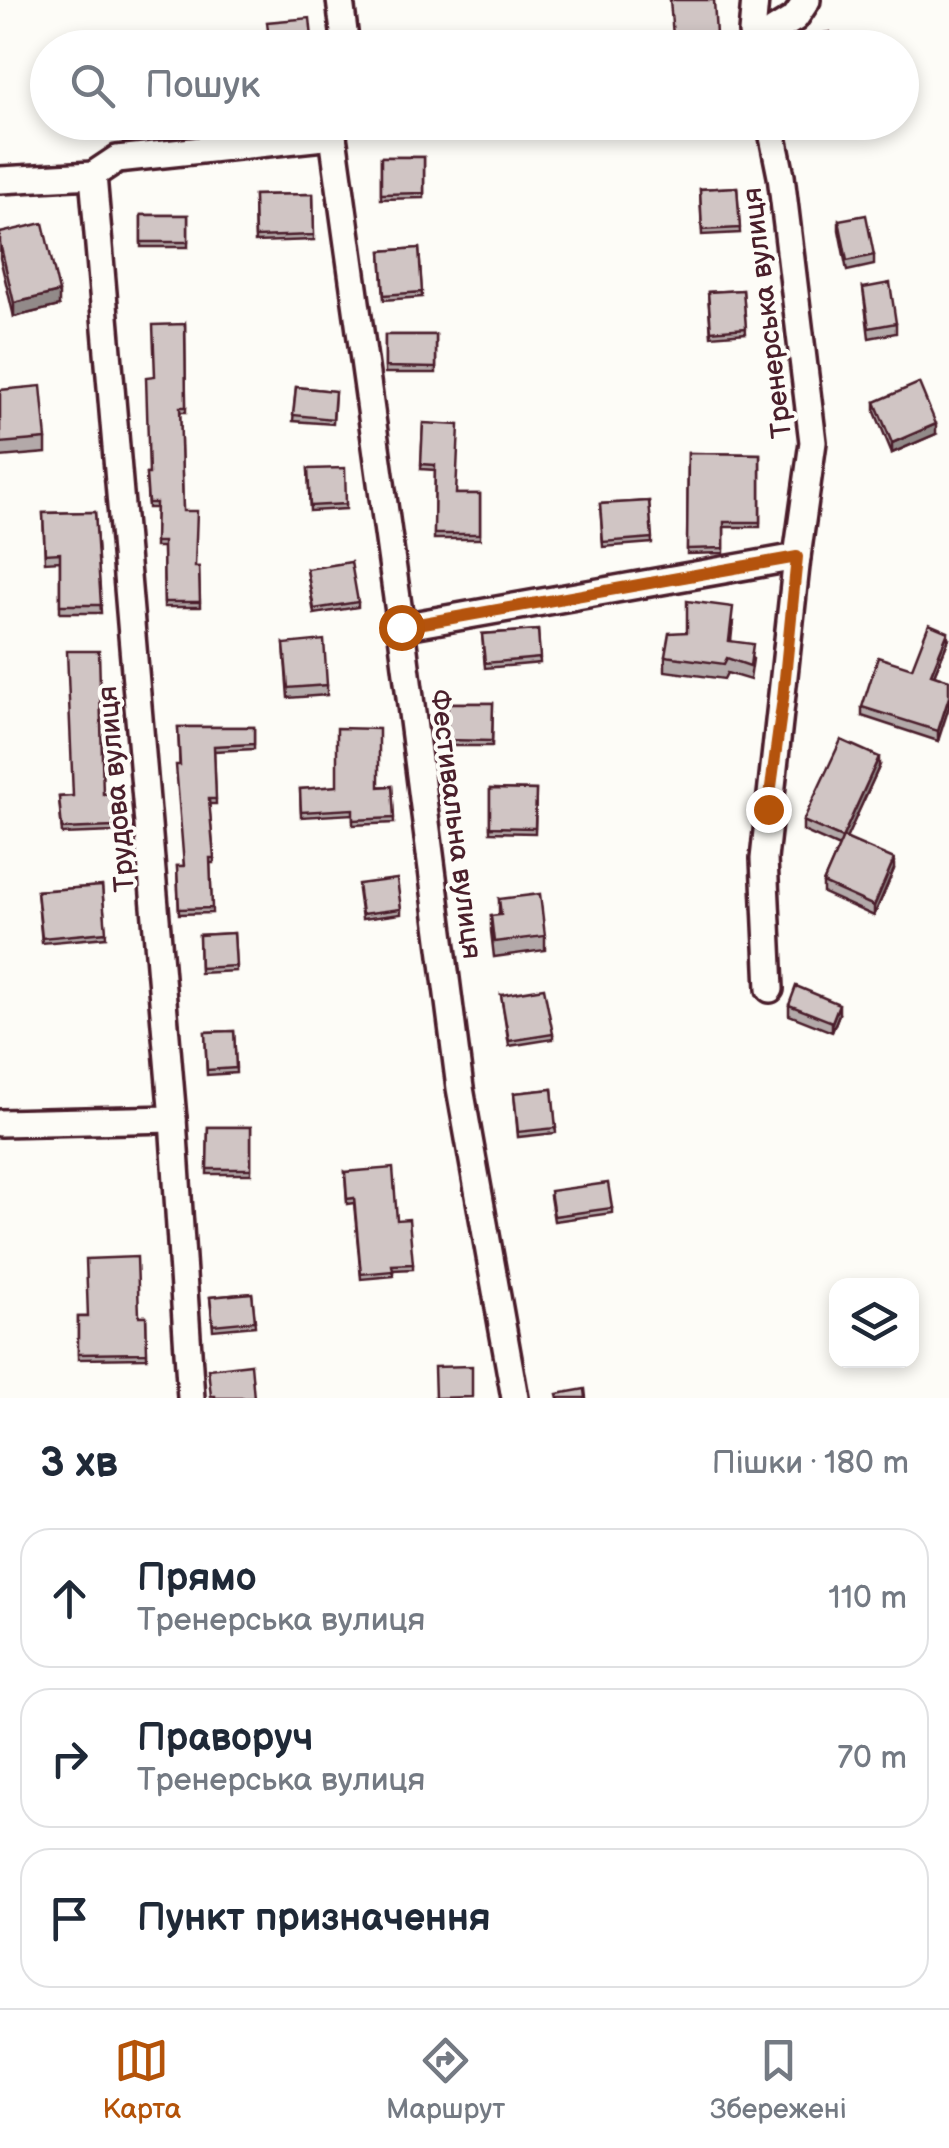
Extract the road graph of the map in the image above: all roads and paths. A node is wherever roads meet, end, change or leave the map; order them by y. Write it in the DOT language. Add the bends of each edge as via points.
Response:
graph roads {
  1 [pos="340,0"];
  2 [pos="756,0"];
  3 [pos="807,0"];
  4 [pos="344,30"];
  5 [pos="752,30"];
  6 [pos="777,30"];
  7 [pos="256,140"];
  8 [pos="337,140"];
  9 [pos="774,140"];
  10 [pos="93,175"];
  11 [pos="0,180"];
  12 [pos="797,557"];
  13 [pos="401,627"];
  14 [pos="770,989"];
  15 [pos="173,1119"];
  16 [pos="0,1123"];
  17 [pos="191,1398"];
  18 [pos="515,1398"];
  1 -- 4 [label="street"];
  2 -- 5 [label="street"];
  3 -- 6 [label="street"];
  7 -- 10 [label="street" via="118,159"];
  8 -- 13 [label="street, Фестивальна вулиця"];
  9 -- 12 [label="street, Тренерська вулиця" via="813,442"];
  10 -- 11 [label="street"];
  10 -- 15 [label="street, Трудова вулиця"];
  12 -- 13 [label="street"];
  12 -- 14 [label="street, Тренерська вулиця" via="764,859"];
  13 -- 18 [label="street, Фестивальна вулиця" via="460,1088"];
  15 -- 16 [label="street"];
  15 -- 17 [label="street, Трудова вулиця"];
}
